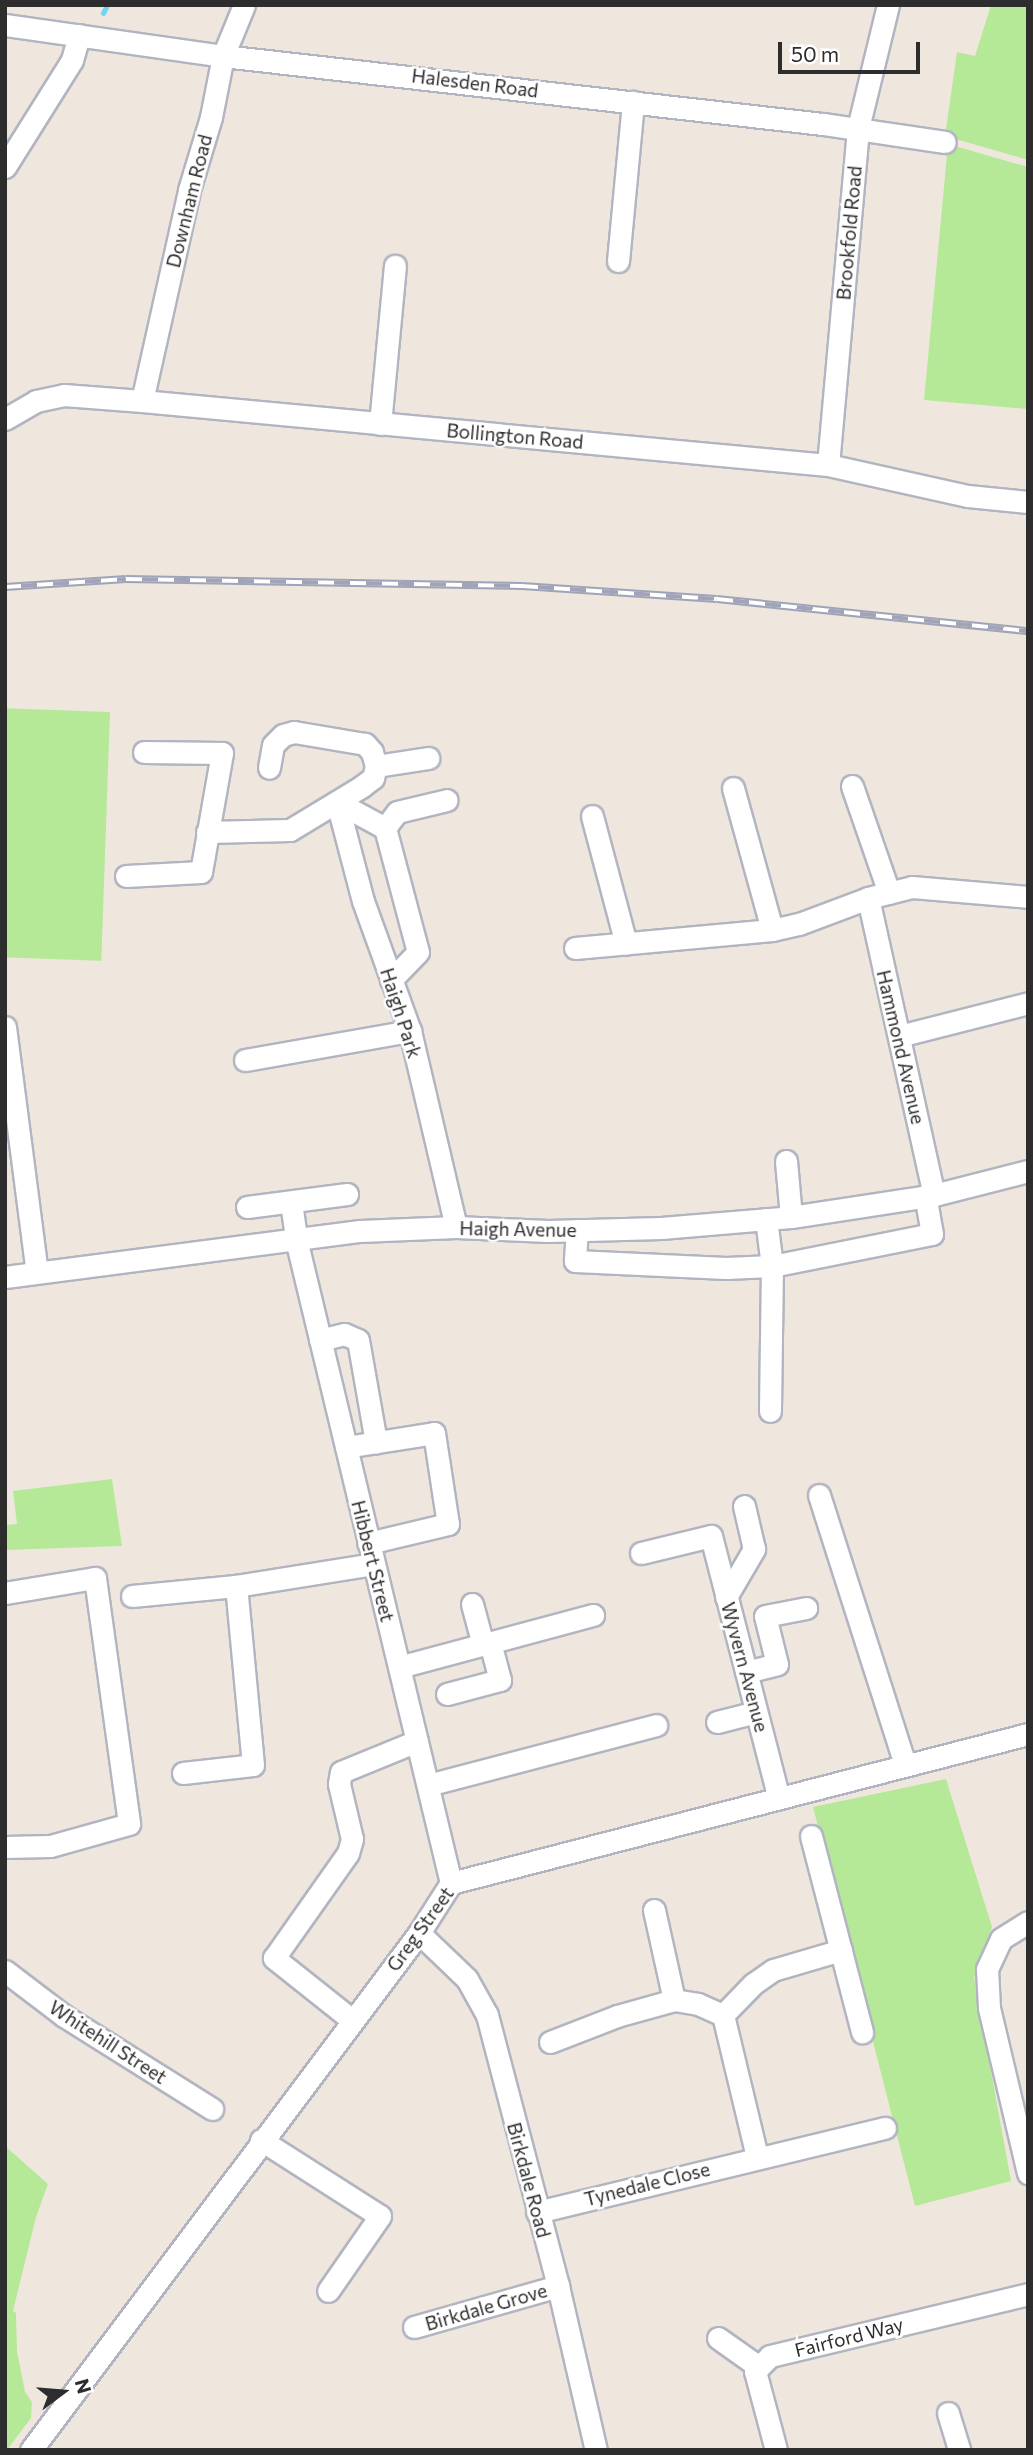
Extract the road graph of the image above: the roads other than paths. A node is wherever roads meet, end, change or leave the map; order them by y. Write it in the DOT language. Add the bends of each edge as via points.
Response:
graph roads {
  1 [pos="244,5"];
  2 [pos="888,5"];
  3 [pos="5,25"];
  4 [pos="79,35"];
  5 [pos="223,56"];
  6 [pos="633,102"];
  7 [pos="858,128"];
  8 [pos="945,142"];
  9 [pos="5,167"];
  10 [pos="618,261"];
  11 [pos="395,266"];
  12 [pos="142,401"];
  13 [pos="5,419"];
  14 [pos="380,424"];
  15 [pos="828,465"];
  16 [pos="1028,502"];
  17 [pos="144,752"];
  18 [pos="428,758"];
  19 [pos="376,766"];
  20 [pos="269,768"];
  21 [pos="852,786"];
  22 [pos="733,788"];
  23 [pos="447,800"];
  24 [pos="337,802"];
  25 [pos="592,816"];
  26 [pos="385,828"];
  27 [pos="207,832"];
  28 [pos="126,876"];
  29 [pos="878,896"];
  30 [pos="1028,897"];
  31 [pos="772,930"];
  32 [pos="626,943"];
  33 [pos="575,948"];
  34 [pos="391,980"];
  35 [pos="1028,1003"];
  36 [pos="5,1027"];
  37 [pos="410,1031"];
  38 [pos="899,1036"];
  39 [pos="245,1060"];
  40 [pos="786,1161"];
  41 [pos="1028,1171"];
  42 [pos="347,1194"];
  43 [pos="930,1195"];
  44 [pos="291,1202"];
  45 [pos="247,1207"];
  46 [pos="791,1217"];
  47 [pos="766,1219"];
  48 [pos="456,1227"];
  49 [pos="577,1230"];
  50 [pos="296,1239"];
  51 [pos="772,1266"];
  52 [pos="37,1272"];
  53 [pos="5,1276"];
  54 [pos="320,1340"];
  55 [pos="770,1411"];
  56 [pos="376,1443"];
  57 [pos="346,1447"];
  58 [pos="819,1495"];
  59 [pos="744,1506"];
  60 [pos="370,1553"];
  61 [pos="640,1553"];
  62 [pos="236,1586"];
  63 [pos="5,1593"];
  64 [pos="132,1596"];
  65 [pos="726,1597"];
  66 [pos="472,1604"];
  67 [pos="806,1608"];
  68 [pos="593,1615"];
  69 [pos="486,1644"];
  70 [pos="399,1667"];
  71 [pos="746,1672"];
  72 [pos="447,1694"];
  73 [pos="756,1712"];
  74 [pos="717,1722"];
  75 [pos="656,1725"];
  76 [pos="1028,1734"];
  77 [pos="417,1741"];
  78 [pos="905,1765"];
  79 [pos="183,1773"];
  80 [pos="428,1784"];
  81 [pos="779,1798"];
  82 [pos="811,1836"];
  83 [pos="5,1847"];
  84 [pos="451,1883"];
  85 [pos="654,1910"];
  86 [pos="1028,1923"];
  87 [pos="419,1933"];
  88 [pos="841,1950"];
  89 [pos="5,1971"];
  90 [pos="674,2000"];
  91 [pos="723,2015"];
  92 [pos="352,2020"];
  93 [pos="862,2032"];
  94 [pos="550,2042"];
  95 [pos="212,2109"];
  96 [pos="885,2128"];
  97 [pos="261,2140"];
  98 [pos="757,2157"];
  99 [pos="1028,2174"];
  100 [pos="537,2212"];
  101 [pos="558,2286"];
  102 [pos="328,2291"];
  103 [pos="1028,2294"];
  104 [pos="414,2328"];
  105 [pos="718,2338"];
  106 [pos="759,2367"];
  107 [pos="948,2413"];
  108 [pos="39,2447"];
  109 [pos="596,2450"];
  110 [pos="776,2450"];
  111 [pos="959,2450"];
  1 -- 5 [label="street, Downham Road"];
  2 -- 7 [label="street, Brookfold Road"];
  3 -- 4 [label="street, Halesden Road"];
  4 -- 5 [label="street, Halesden Road"];
  4 -- 9 [label="street" via="72,61"];
  5 -- 6 [label="street, Halesden Road"];
  5 -- 12 [label="street, Downham Road"];
  6 -- 7 [label="street, Halesden Road"];
  6 -- 10 [label="street"];
  7 -- 8 [label="street, Halesden Road"];
  7 -- 15 [label="street, Brookfold Road"];
  11 -- 14 [label="street"];
  12 -- 13 [label="street, Bollington Road" via="64,395 36,401"];
  12 -- 14 [label="street, Bollington Road"];
  14 -- 15 [label="street, Bollington Road"];
  15 -- 16 [label="street, Bollington Road" via="968,496"];
  17 -- 27 [label="street" via="222,753"];
  18 -- 19 [label="street"];
  19 -- 20 [label="street" via="365,744 293,732 283,734 273,746"];
  19 -- 24 [label="street" via="373,778"];
  21 -- 29 [label="street, Hammond Avenue"];
  22 -- 31 [label="street"];
  23 -- 26 [label="street" via="397,812"];
  24 -- 26 [label="street"];
  24 -- 27 [label="street" via="290,830"];
  24 -- 34 [label="street, Haigh Park" via="363,901"];
  25 -- 32 [label="street"];
  26 -- 34 [label="street" via="418,952"];
  27 -- 28 [label="street" via="201,872"];
  29 -- 30 [label="street" via="912,887"];
  29 -- 31 [label="street"];
  29 -- 38 [label="street, Hammond Avenue"];
  31 -- 32 [label="street"];
  32 -- 33 [label="street"];
  34 -- 37 [label="street, Haigh Park"];
  35 -- 38 [label="street"];
  36 -- 52 [label="street"];
  37 -- 39 [label="street"];
  37 -- 48 [label="street, Haigh Park"];
  38 -- 43 [label="street, Hammond Avenue"];
  40 -- 46 [label="street"];
  41 -- 43 [label="street, Haigh Avenue"];
  42 -- 44 [label="street"];
  43 -- 46 [label="street, Haigh Avenue"];
  43 -- 51 [label="street, Hammond Avenue" via="932,1234"];
  44 -- 45 [label="street"];
  44 -- 50 [label="street, Hibbert Street"];
  46 -- 47 [label="street, Haigh Avenue"];
  47 -- 49 [label="street, Haigh Avenue"];
  47 -- 51 [label="street"];
  48 -- 49 [label="street, Haigh Avenue"];
  48 -- 50 [label="street, Haigh Avenue"];
  49 -- 51 [label="street" via="575,1261"];
  50 -- 52 [label="street, Haigh Avenue"];
  50 -- 54 [label="street, Hibbert Street"];
  51 -- 55 [label="street"];
  52 -- 53 [label="street, Haigh Avenue"];
  54 -- 56 [label="street" via="344,1334 358,1340"];
  54 -- 57 [label="street, Hibbert Street"];
  56 -- 57 [label="street"];
  56 -- 60 [label="street" via="434,1433 448,1524"];
  57 -- 60 [label="street, Hibbert Street"];
  58 -- 78 [label="street"];
  59 -- 65 [label="street" via="754,1549"];
  60 -- 62 [label="street"];
  60 -- 70 [label="street, Hibbert Street"];
  61 -- 65 [label="street, Wyvern Avenue" via="710,1536"];
  62 -- 64 [label="street"];
  62 -- 79 [label="street" via="254,1765"];
  63 -- 83 [label="street" via="95,1578 129,1824 50,1846"];
  65 -- 71 [label="street, Wyvern Avenue"];
  66 -- 69 [label="street"];
  67 -- 71 [label="street" via="765,1616 778,1664"];
  68 -- 69 [label="street"];
  69 -- 70 [label="street"];
  69 -- 72 [label="street" via="500,1680"];
  70 -- 77 [label="street, Hibbert Street"];
  71 -- 73 [label="street, Wyvern Avenue"];
  73 -- 74 [label="street"];
  73 -- 81 [label="street, Wyvern Avenue"];
  75 -- 80 [label="street"];
  76 -- 78 [label="street, Greg Street"];
  77 -- 80 [label="street, Hibbert Street"];
  77 -- 92 [label="street" via="341,1772 339,1784 352,1839 348,1853 274,1958"];
  78 -- 81 [label="street, Greg Street"];
  80 -- 84 [label="street, Hibbert Street"];
  81 -- 84 [label="street, Greg Street"];
  82 -- 88 [label="street"];
  84 -- 87 [label="street, Greg Street"];
  85 -- 90 [label="street"];
  86 -- 99 [label="street" via="1000,1939 987,1969 989,2008"];
  87 -- 92 [label="street, Greg Street"];
  87 -- 100 [label="street, Birkdale Road" via="467,1979 487,2015"];
  88 -- 91 [label="street" via="774,1970"];
  88 -- 93 [label="street"];
  89 -- 95 [label="street, Whitehill Street" via="64,2016"];
  90 -- 91 [label="street"];
  90 -- 94 [label="street"];
  91 -- 98 [label="street"];
  92 -- 97 [label="street, Greg Street"];
  96 -- 98 [label="street, Tynedale Close"];
  97 -- 102 [label="street" via="380,2216"];
  97 -- 108 [label="street, Greg Street"];
  98 -- 100 [label="street, Tynedale Close"];
  100 -- 101 [label="street, Birkdale Road"];
  101 -- 104 [label="street, Birkdale Grove"];
  101 -- 109 [label="street, Birkdale Road"];
  103 -- 106 [label="street, Fairford Way" via="770,2356"];
  105 -- 106 [label="street"];
  106 -- 110 [label="street" via="755,2371"];
  107 -- 111 [label="street"];
}
